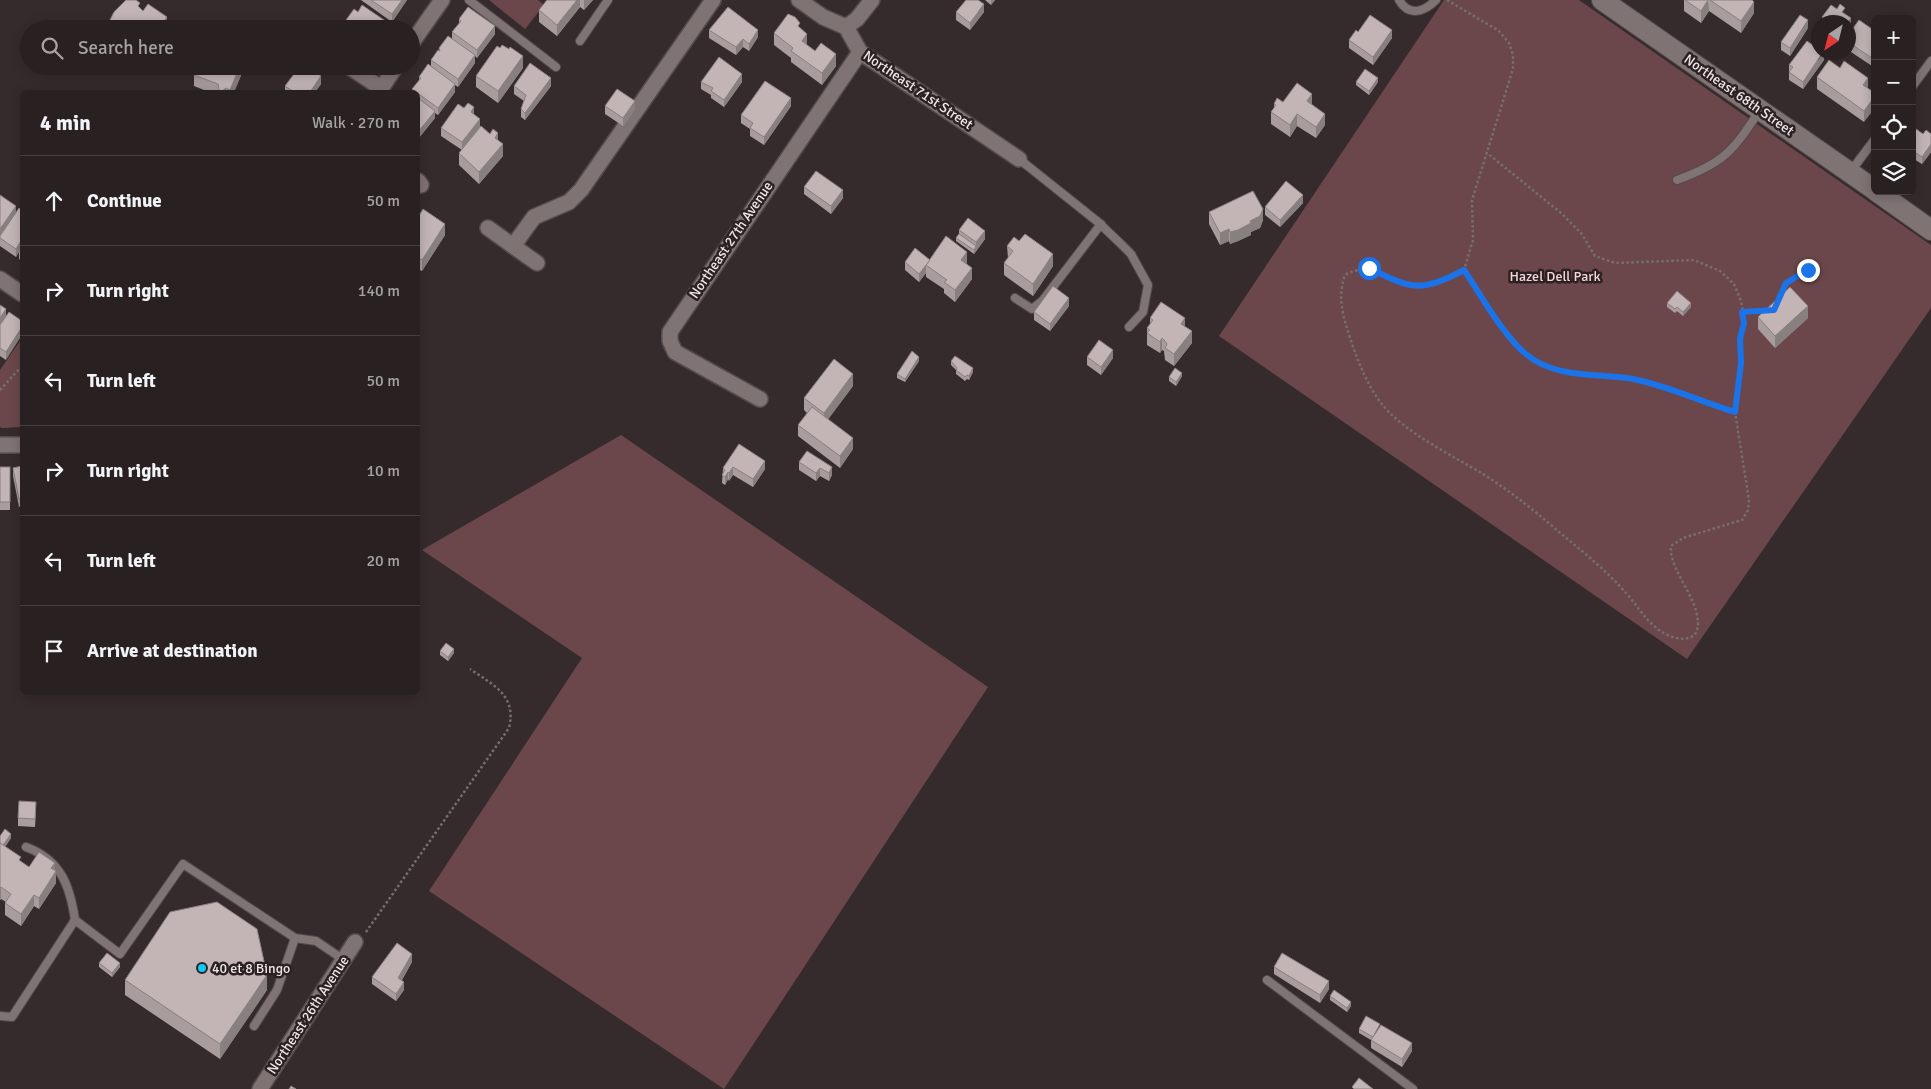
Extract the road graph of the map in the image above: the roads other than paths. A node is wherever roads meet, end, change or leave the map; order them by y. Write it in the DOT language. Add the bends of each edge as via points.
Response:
graph roads {
  1 [pos="442,0"];
  2 [pos="469,0"];
  3 [pos="608,0"];
  4 [pos="714,0"];
  5 [pos="799,0"];
  6 [pos="872,0"];
  7 [pos="1399,0"];
  8 [pos="1436,0"];
  9 [pos="1602,0"];
  10 [pos="846,27"];
  11 [pos="420,31"];
  12 [pos="580,41"];
  13 [pos="860,52"];
  14 [pos="1931,61"];
  15 [pos="556,67"];
  16 [pos="360,75"];
  17 [pos="390,75"];
  18 [pos="1916,82"];
  19 [pos="380,90"];
  20 [pos="1760,110"];
  21 [pos="1871,144"];
  22 [pos="1019,159"];
  23 [pos="1850,173"];
  24 [pos="1677,180"];
  25 [pos="1871,188"];
  26 [pos="1881,195"];
  27 [pos="1101,224"];
  28 [pos="488,228"];
  29 [pos="1931,230"];
  30 [pos="513,246"];
  31 [pos="537,263"];
  32 [pos="0,279"];
  33 [pos="20,293"];
  34 [pos="1015,298"];
  35 [pos="1129,327"];
  36 [pos="760,399"];
  37 [pos="0,445"];
  38 [pos="20,445"];
  39 [pos="26,847"];
  40 [pos="75,920"];
  41 [pos="295,938"];
  42 [pos="355,942"];
  43 [pos="344,960"];
  44 [pos="1267,980"];
  45 [pos="0,1016"];
  46 [pos="254,1026"];
  47 [pos="260,1089"];
  48 [pos="1413,1089"];
  1 -- 11 [label="street"];
  2 -- 15 [label="lane"];
  3 -- 12 [label="lane"];
  4 -- 30 [label="street" via="581,190 569,202 534,217"];
  5 -- 10 [label="street" via="823,17"];
  6 -- 10 [label="street" via="858,19"];
  7 -- 8 [label="lane" via="1406,9 1414,12 1424,10"];
  9 -- 20 [label="street, Northeast 68th Street"];
  10 -- 13 [label="street, Northeast 71st Street"];
  13 -- 22 [label="street, Northeast 71st Street"];
  13 -- 36 [label="street, Northeast 27th Avenue" via="670,332 675,352"];
  14 -- 18 [label="lane"];
  16 -- 19 [label="street"];
  17 -- 19 [label="street"];
  20 -- 23 [label="street, Northeast 68th Street"];
  20 -- 24 [label="lane" via="1725,157"];
  21 -- 23 [label="lane"];
  22 -- 27 [label="lane"];
  23 -- 25 [label="street, Northeast 68th Street"];
  26 -- 29 [label="street, Northeast 68th Street"];
  27 -- 34 [label="lane" via="1032,309"];
  27 -- 35 [label="lane" via="1131,254 1148,285 1143,312"];
  28 -- 30 [label="street"];
  30 -- 31 [label="street"];
  32 -- 33 [label="street"];
  37 -- 38 [label="street"];
  39 -- 40 [label="lane" via="45,856 59,870 72,897"];
  40 -- 41 [label="lane" via="120,954 183,864"];
  40 -- 45 [label="lane" via="12,1017"];
  41 -- 43 [label="lane" via="316,941"];
  41 -- 46 [label="lane" via="277,990"];
  42 -- 43 [label="street, Northeast 26th Avenue"];
  43 -- 47 [label="street, Northeast 26th Avenue"];
  44 -- 48 [label="lane"];
}
